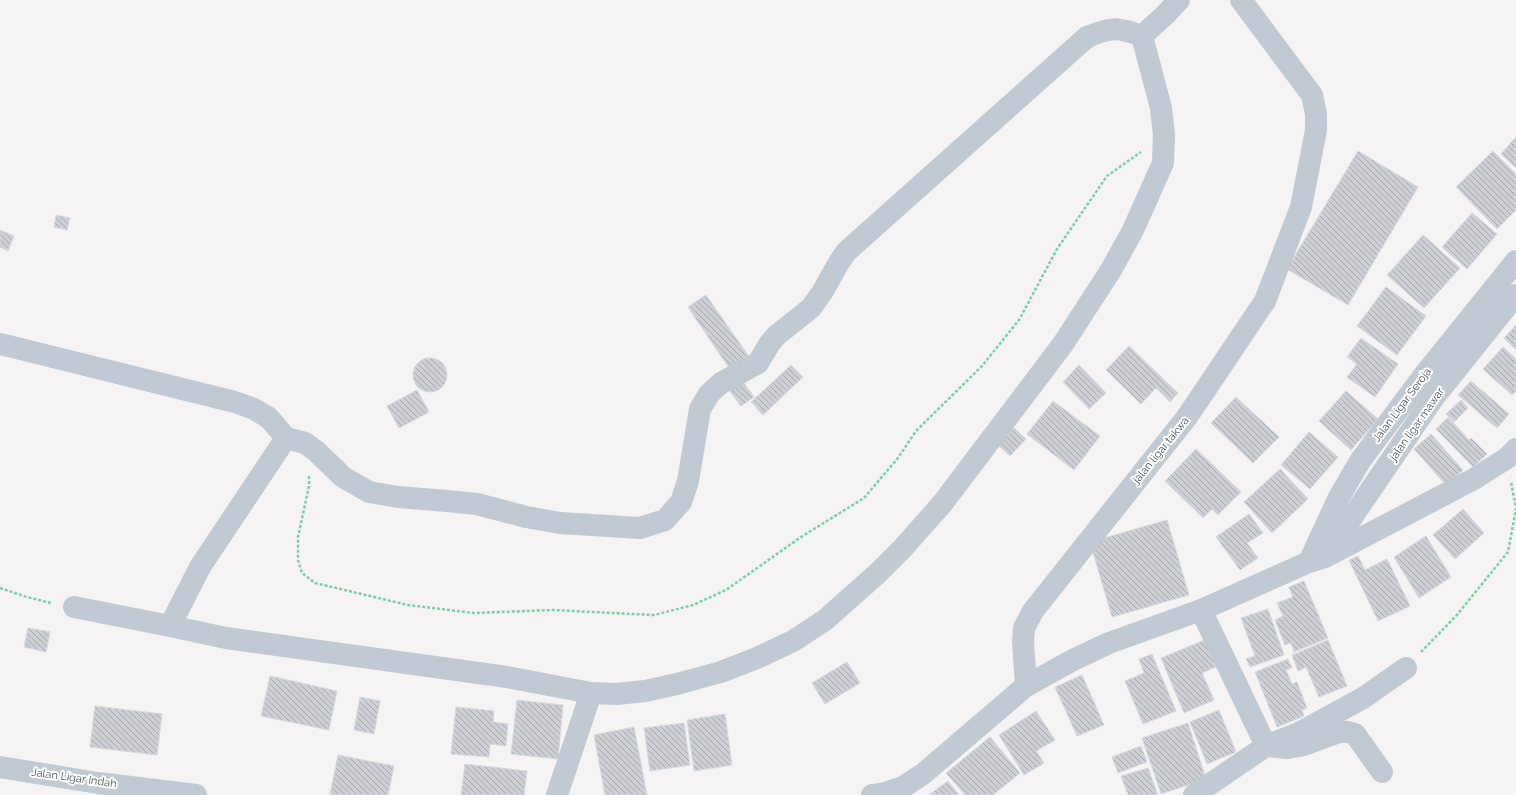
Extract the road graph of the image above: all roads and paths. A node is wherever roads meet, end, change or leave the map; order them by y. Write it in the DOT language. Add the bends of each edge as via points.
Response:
graph roads {
  1 [pos="1179,0"];
  2 [pos="1241,0"];
  3 [pos="1142,36"];
  4 [pos="1164,135"];
  5 [pos="1516,260"];
  6 [pos="1516,295"];
  7 [pos="0,344"];
  8 [pos="295,440"];
  9 [pos="1512,453"];
  10 [pos="1317,560"];
  11 [pos="0,588"];
  12 [pos="74,607"];
  13 [pos="1201,610"];
  14 [pos="170,626"];
  15 [pos="1406,668"];
  16 [pos="1026,686"];
  17 [pos="591,693"];
  18 [pos="1266,746"];
  19 [pos="0,767"];
  20 [pos="1382,772"];
  21 [pos="196,795"];
  22 [pos="557,795"];
  23 [pos="872,795"];
  24 [pos="1194,795"];
  1 -- 3 [label="street"];
  2 -- 16 [label="street, jalan ligar takwa" via="1312,95 1316,130 1301,206 1265,301 1187,418 1033,611 1024,628"];
  3 -- 4 [label="street" via="1161,108"];
  3 -- 8 [label="street" via="1117,29 1104,30 1087,37 846,252 810,308 777,335 758,363 721,383 709,394 700,409 688,481 681,502 665,520 640,528 560,523 477,504 369,492 343,477 316,451"];
  4 -- 8 [label="path" via="1107,176 1057,249 1019,320 982,366 916,431 898,458 864,498 801,537 726,590 693,605 654,614 553,610 474,613 408,605 315,583 302,573 298,560 298,537 309,486 309,467"];
  4 -- 17 [label="street" via="1163,163 1149,196 1115,263 1091,302 1063,344 942,504 878,573 825,620 793,641 757,658 721,672 644,691"];
  5 -- 10 [label="street, Jalan Ligar Seroja" via="1421,379 1360,461 1338,499"];
  6 -- 10 [label="street, jalan ligar mawar" via="1432,400"];
  7 -- 8 [label="street" via="235,402 269,418"];
  8 -- 14 [label="street" via="200,567"];
  9 -- 10 [label="street" via="1474,479"];
  9 -- 15 [label="path" via="1516,509 1508,552 1456,616"];
  10 -- 13 [label="street"];
  11 -- 12 [label="path" via="27,597"];
  12 -- 14 [label="street"];
  13 -- 16 [label="street" via="1109,644"];
  13 -- 18 [label="street"];
  14 -- 17 [label="street" via="226,638 507,677"];
  15 -- 18 [label="street" via="1363,698 1299,733"];
  16 -- 23 [label="street" via="923,774 903,787"];
  17 -- 22 [label="street"];
  18 -- 20 [label="street" via="1288,748 1339,732 1348,732 1355,734"];
  18 -- 24 [label="street"];
  19 -- 21 [label="street, Jalan Ligar Indah"];
}
